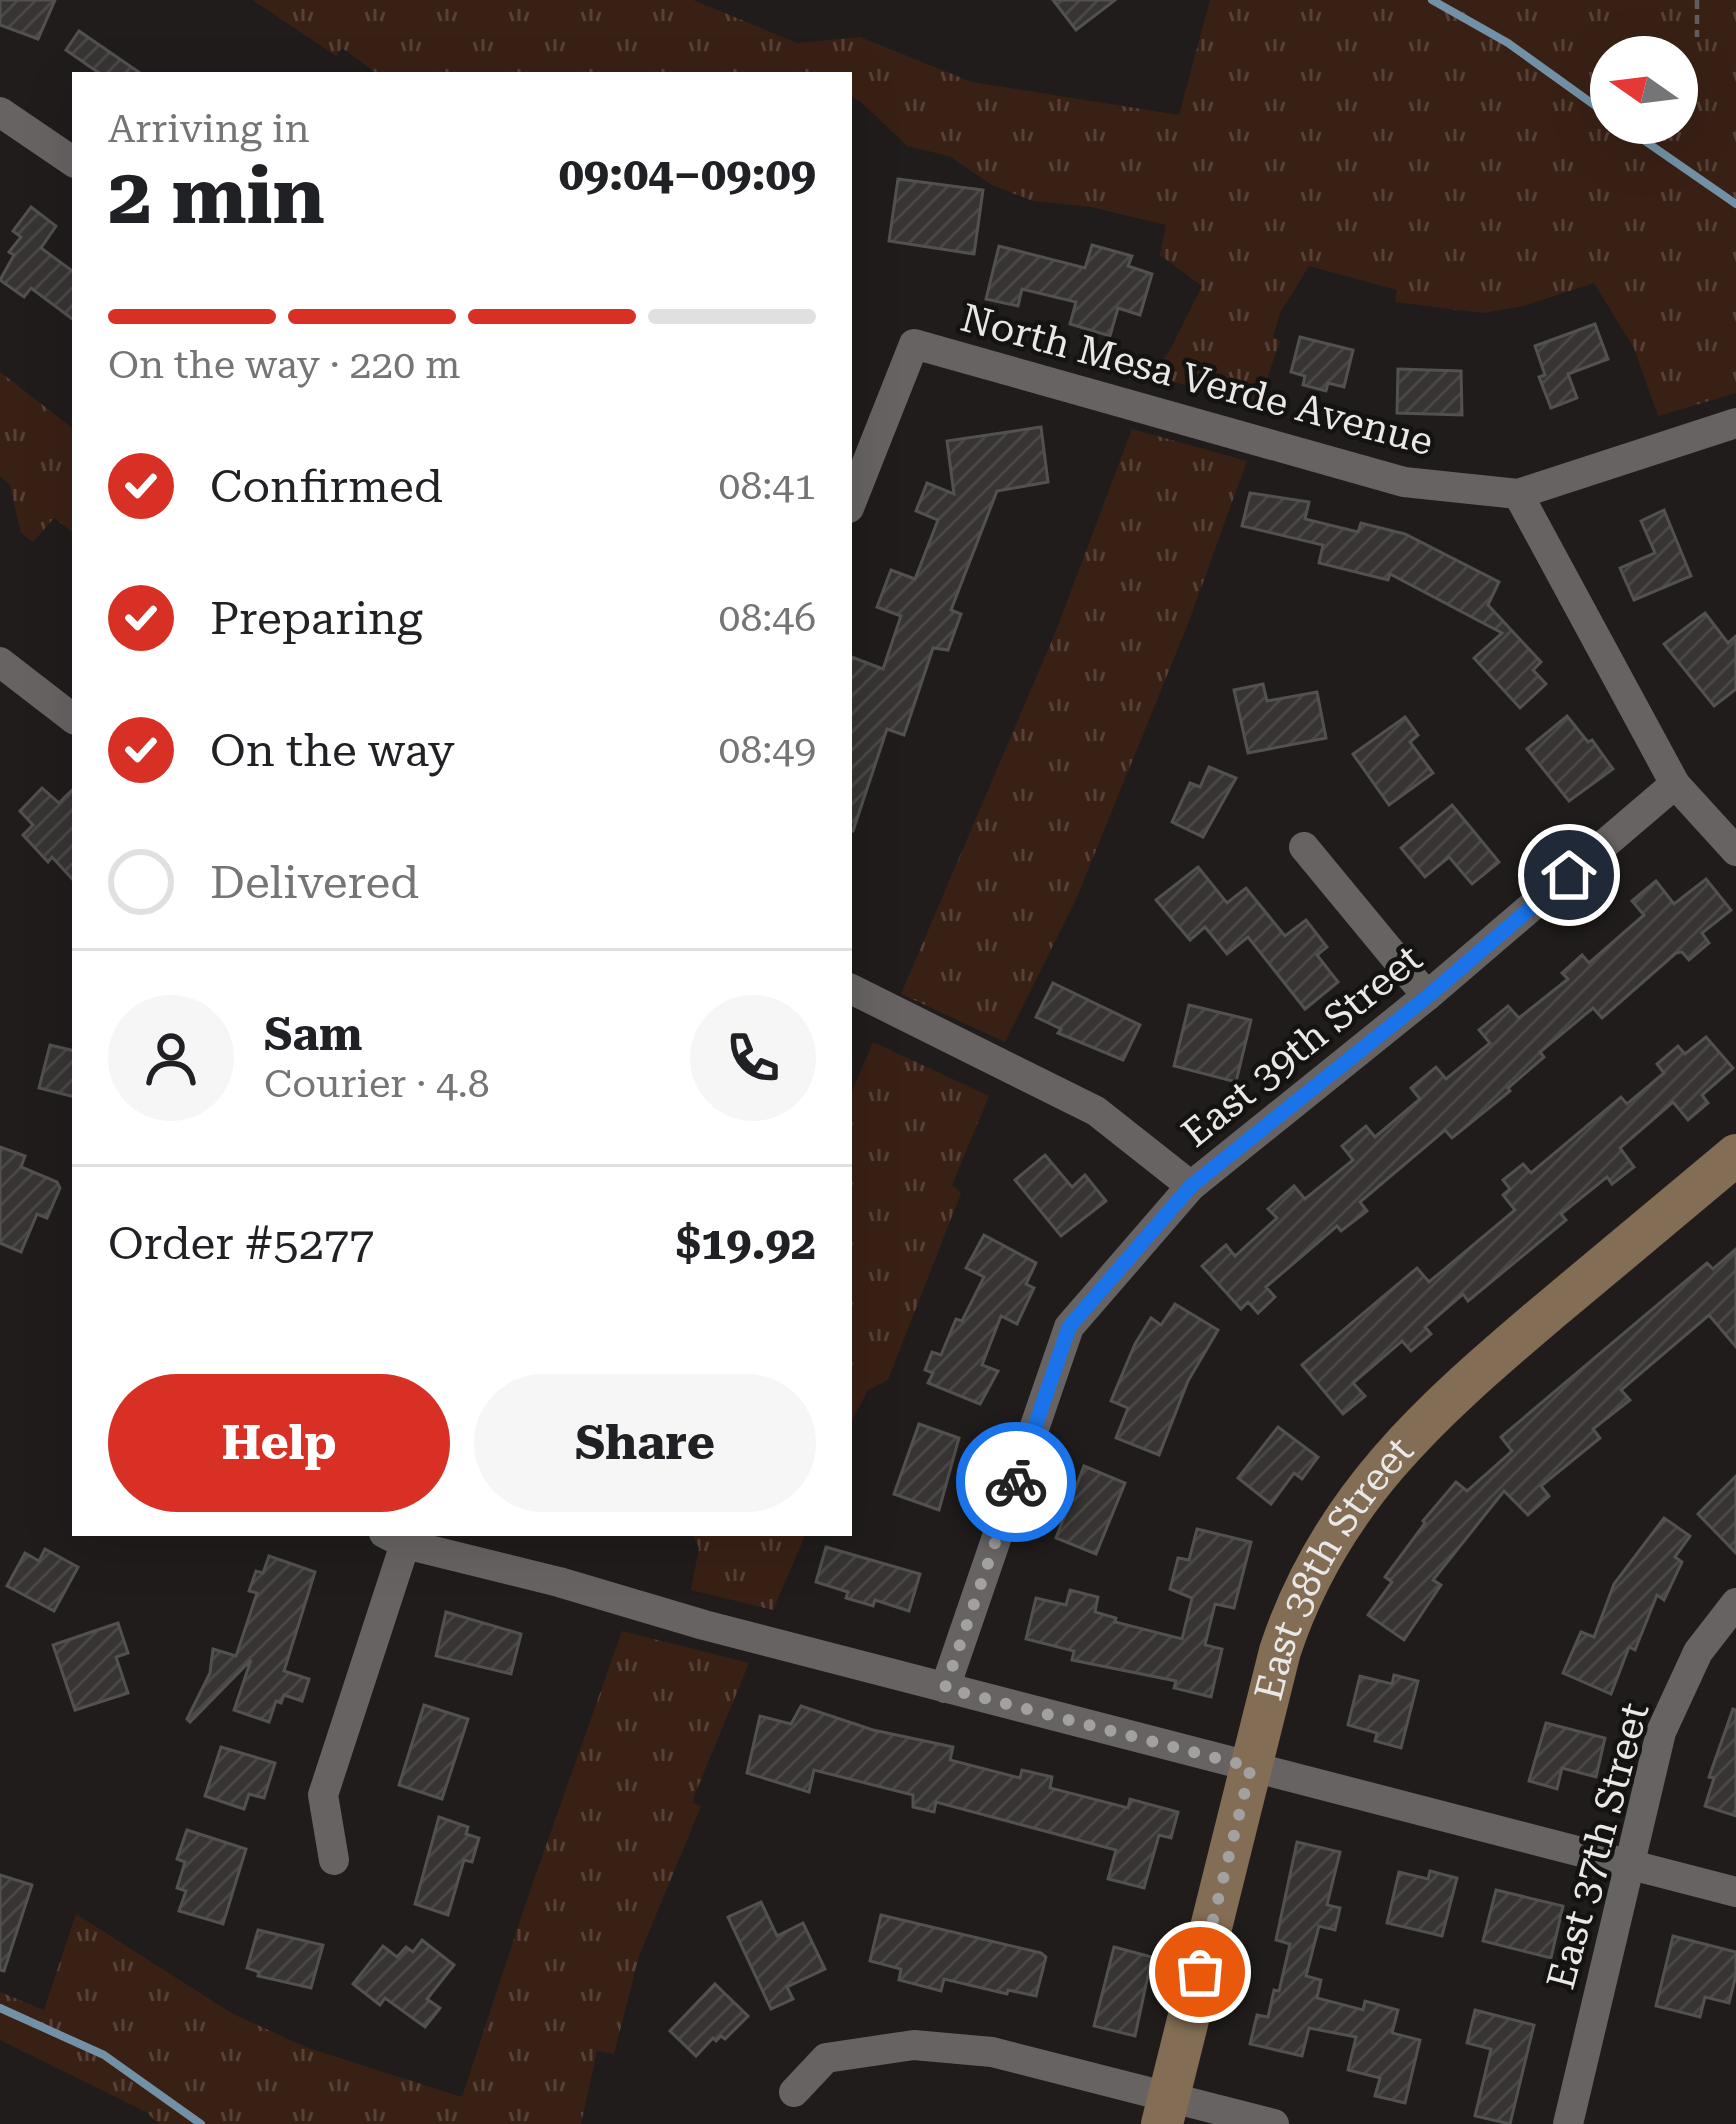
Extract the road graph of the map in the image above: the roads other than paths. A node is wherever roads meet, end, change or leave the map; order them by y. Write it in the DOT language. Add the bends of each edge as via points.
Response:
graph roads {
  1 [pos="0,112"];
  2 [pos="72,161"];
  3 [pos="1736,423"];
  4 [pos="1518,494"];
  5 [pos="852,500"];
  6 [pos="0,662"];
  7 [pos="72,718"];
  8 [pos="1675,784"];
  9 [pos="1304,847"];
  10 [pos="1736,851"];
  11 [pos="852,989"];
  12 [pos="1427,997"];
  13 [pos="1736,1155"];
  14 [pos="1191,1186"];
  15 [pos="394,1538"];
  16 [pos="1736,1603"];
  17 [pos="945,1688"];
  18 [pos="1251,1767"];
  19 [pos="334,1860"];
  20 [pos="1628,1864"];
  21 [pos="1736,1892"];
  22 [pos="794,2092"];
  23 [pos="1166,2110"];
  24 [pos="1274,2124"];
  25 [pos="1568,2124"];
  1 -- 2 [label="street"];
  3 -- 4 [label="street, North Mesa Verde Avenue"];
  4 -- 5 [label="street, North Mesa Verde Avenue" via="1404,482 914,344"];
  4 -- 8 [label="street"];
  6 -- 7 [label="street"];
  8 -- 10 [label="street"];
  8 -- 12 [label="street, East 39th Street"];
  9 -- 12 [label="street"];
  11 -- 14 [label="street" via="1096,1111"];
  12 -- 14 [label="street, East 39th Street"];
  13 -- 18 [label="street, East 38th Street" via="1454,1392 1378,1472 1294,1606"];
  14 -- 17 [label="street, East 39th Street" via="1069,1327"];
  15 -- 17 [label="street"];
  15 -- 19 [label="street" via="323,1795"];
  16 -- 20 [label="street, East 37th Street" via="1698,1652 1660,1732"];
  17 -- 18 [label="street"];
  18 -- 20 [label="street"];
  18 -- 23 [label="street, East 38th Street"];
  20 -- 21 [label="street"];
  20 -- 25 [label="street, East 37th Street"];
  22 -- 23 [label="street" via="826,2059 914,2045 992,2052"];
  23 -- 24 [label="street"];
}
